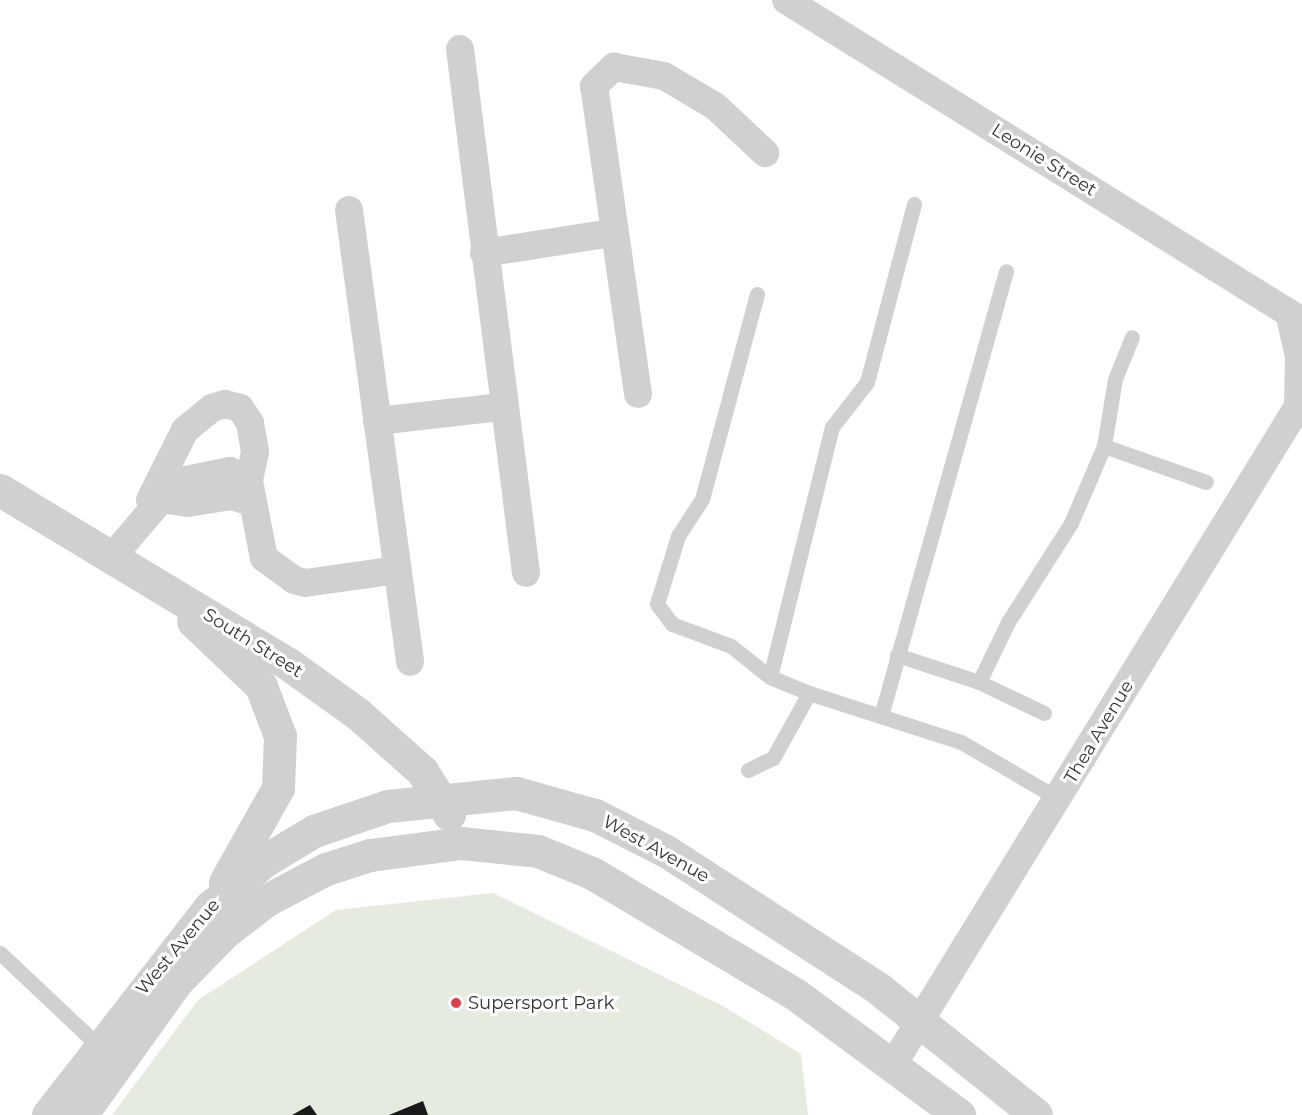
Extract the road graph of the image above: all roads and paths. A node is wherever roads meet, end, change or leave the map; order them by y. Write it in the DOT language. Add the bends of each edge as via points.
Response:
graph roads {
  1 [pos="786,0"];
  2 [pos="460,49"];
  3 [pos="765,153"];
  4 [pos="914,204"];
  5 [pos="349,210"];
  6 [pos="612,233"];
  7 [pos="484,254"];
  8 [pos="1006,271"];
  9 [pos="757,294"];
  10 [pos="1295,317"];
  11 [pos="1132,337"];
  12 [pos="638,394"];
  13 [pos="1300,403"];
  14 [pos="502,407"];
  15 [pos="377,421"];
  16 [pos="1104,446"];
  17 [pos="1206,482"];
  18 [pos="0,490"];
  19 [pos="251,492"];
  20 [pos="153,508"];
  21 [pos="112,557"];
  22 [pos="396,570"];
  23 [pos="526,573"];
  24 [pos="150,580"];
  25 [pos="897,655"];
  26 [pos="410,662"];
  27 [pos="770,676"];
  28 [pos="979,682"];
  29 [pos="809,693"];
  30 [pos="1044,713"];
  31 [pos="881,716"];
  32 [pos="748,770"];
  33 [pos="442,796"];
  34 [pos="1059,799"];
  35 [pos="461,843"];
  36 [pos="210,907"];
  37 [pos="0,953"];
  38 [pos="921,1020"];
  39 [pos="109,1055"];
  40 [pos="894,1063"];
  41 [pos="48,1115"];
  42 [pos="81,1115"];
  43 [pos="959,1115"];
  44 [pos="1036,1115"];
  1 -- 10 [label="street, Leonie Street"];
  2 -- 7 [label="street"];
  3 -- 6 [label="street" via="744,129 686,85 625,66 601,74 594,86"];
  4 -- 27 [label="lane" via="867,382 832,427"];
  5 -- 15 [label="street"];
  6 -- 7 [label="street"];
  6 -- 12 [label="street"];
  7 -- 14 [label="street"];
  8 -- 25 [label="lane"];
  9 -- 27 [label="lane" via="702,499 678,536 657,604 672,624 731,646"];
  10 -- 13 [label="street"];
  11 -- 16 [label="lane" via="1115,380"];
  13 -- 34 [label="street, Thea Avenue"];
  14 -- 15 [label="street"];
  14 -- 23 [label="street"];
  15 -- 22 [label="street"];
  16 -- 17 [label="lane"];
  16 -- 28 [label="lane" via="1071,523 1008,622"];
  18 -- 21 [label="street, South Street"];
  19 -- 20 [label="street"];
  19 -- 20 [label="street" via="255,452 250,423 240,408 212,408 185,430"];
  19 -- 22 [label="street" via="259,550 298,582"];
  20 -- 21 [label="street"];
  21 -- 24 [label="street, South Street"];
  22 -- 26 [label="street"];
  24 -- 33 [label="street, South Street" via="287,663 358,714"];
  24 -- 36 [label="street" via="261,686 280,736 278,788 268,812"];
  25 -- 28 [label="lane"];
  25 -- 31 [label="lane"];
  27 -- 29 [label="lane"];
  28 -- 30 [label="lane"];
  29 -- 31 [label="lane"];
  29 -- 32 [label="lane" via="773,758"];
  31 -- 34 [label="lane" via="961,742"];
  33 -- 35 [label="street, South Street"];
  33 -- 36 [label="street, West Avenue" via="388,806 314,831 264,861"];
  33 -- 38 [label="street, West Avenue" via="516,793 621,826 740,898"];
  34 -- 38 [label="street, Thea Avenue"];
  35 -- 39 [label="street, West Avenue" via="370,855 326,869 265,902 196,959"];
  35 -- 40 [label="street, West Avenue" via="538,852 592,873 795,994"];
  36 -- 39 [label="street, West Avenue"];
  37 -- 39 [label="lane"];
  38 -- 40 [label="street, Thea Avenue"];
  38 -- 44 [label="street, West Avenue"];
  39 -- 41 [label="street, West Avenue"];
  39 -- 42 [label="street, West Avenue"];
  40 -- 43 [label="street, West Avenue"];
}
